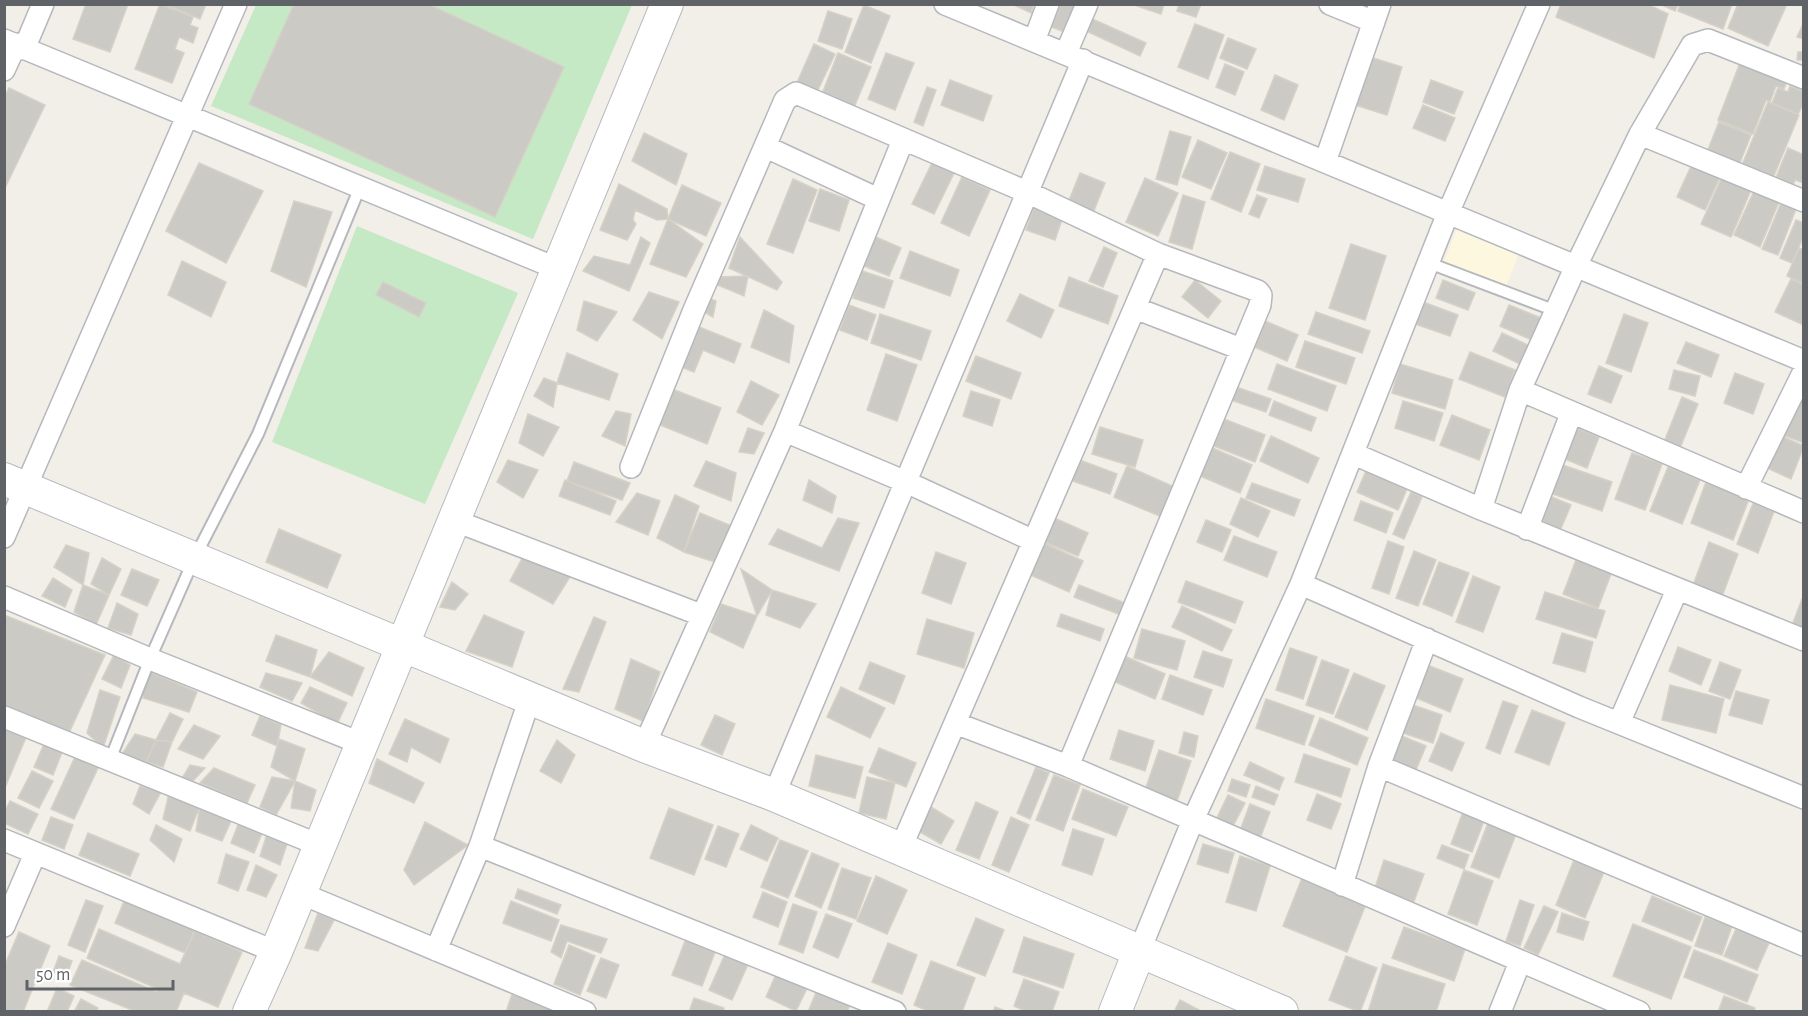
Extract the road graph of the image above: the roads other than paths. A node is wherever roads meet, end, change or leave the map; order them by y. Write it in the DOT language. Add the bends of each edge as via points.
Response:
graph roads {
  1 [pos="43,4"];
  2 [pos="236,4"];
  3 [pos="667,4"];
  4 [pos="945,4"];
  5 [pos="1048,4"];
  6 [pos="1087,4"];
  7 [pos="1330,4"];
  8 [pos="1539,4"];
  9 [pos="1377,13"];
  10 [pos="1034,41"];
  11 [pos="15,44"];
  12 [pos="1074,57"];
  13 [pos="4,70"];
  14 [pos="1803,78"];
  15 [pos="189,116"];
  16 [pos="1640,134"];
  17 [pos="903,140"];
  18 [pos="766,147"];
  19 [pos="1325,162"];
  20 [pos="360,187"];
  21 [pos="1029,193"];
  22 [pos="878,199"];
  23 [pos="1803,201"];
  24 [pos="1448,213"];
  25 [pos="1158,254"];
  26 [pos="1429,263"];
  27 [pos="1576,266"];
  28 [pos="558,269"];
  29 [pos="1136,308"];
  30 [pos="1556,311"];
  31 [pos="1241,349"];
  32 [pos="1803,361"];
  33 [pos="1803,371"];
  34 [pos="1520,390"];
  35 [pos="1571,414"];
  36 [pos="785,430"];
  37 [pos="1354,454"];
  38 [pos="631,467"];
  39 [pos="906,482"];
  40 [pos="15,484"];
  41 [pos="1746,488"];
  42 [pos="1481,509"];
  43 [pos="1803,512"];
  44 [pos="453,520"];
  45 [pos="1527,529"];
  46 [pos="4,537"];
  47 [pos="1034,541"];
  48 [pos="194,559"];
  49 [pos="1301,584"];
  50 [pos="1677,590"];
  51 [pos="4,597"];
  52 [pos="701,615"];
  53 [pos="1427,639"];
  54 [pos="1803,640"];
  55 [pos="401,645"];
  56 [pos="150,659"];
  57 [pos="530,698"];
  58 [pos="4,717"];
  59 [pos="955,723"];
  60 [pos="1619,723"];
  61 [pos="360,743"];
  62 [pos="644,746"];
  63 [pos="111,760"];
  64 [pos="1068,766"];
  65 [pos="1379,766"];
  66 [pos="774,795"];
  67 [pos="1803,798"];
  68 [pos="1193,820"];
  69 [pos="4,840"];
  70 [pos="319,845"];
  71 [pos="480,846"];
  72 [pos="900,850"];
  73 [pos="35,854"];
  74 [pos="1342,885"];
  75 [pos="300,893"];
  76 [pos="4,926"];
  77 [pos="1803,945"];
  78 [pos="436,950"];
  79 [pos="276,952"];
  80 [pos="1140,952"];
  81 [pos="1520,962"];
  82 [pos="249,1011"];
  83 [pos="585,1011"];
  84 [pos="895,1011"];
  85 [pos="1115,1011"];
  86 [pos="1282,1011"];
  87 [pos="1500,1011"];
  88 [pos="1639,1011"];
  1 -- 11 [label="street"];
  2 -- 15 [label="street"];
  3 -- 28 [label="street"];
  4 -- 10 [label="street"];
  5 -- 10 [label="street"];
  6 -- 12 [label="street"];
  7 -- 9 [label="street"];
  8 -- 24 [label="street"];
  9 -- 19 [label="street"];
  10 -- 12 [label="street"];
  11 -- 13 [label="street"];
  11 -- 15 [label="street"];
  12 -- 19 [label="street"];
  12 -- 21 [label="street"];
  14 -- 16 [label="street" via="1702,39 1688,50"];
  15 -- 20 [label="street"];
  15 -- 40 [label="street"];
  16 -- 23 [label="street"];
  16 -- 27 [label="street"];
  17 -- 18 [label="street" via="796,93 785,100"];
  17 -- 21 [label="street"];
  17 -- 22 [label="street"];
  18 -- 22 [label="street"];
  18 -- 38 [label="street"];
  19 -- 24 [label="street"];
  20 -- 28 [label="street"];
  20 -- 48 [label="lane" via="258,434"];
  21 -- 25 [label="street"];
  21 -- 39 [label="street"];
  22 -- 36 [label="street"];
  24 -- 26 [label="street"];
  24 -- 27 [label="street"];
  25 -- 29 [label="street"];
  25 -- 31 [label="street" via="1258,291 1260,305"];
  26 -- 30 [label="lane"];
  26 -- 37 [label="street"];
  27 -- 30 [label="street"];
  27 -- 32 [label="street"];
  28 -- 44 [label="street"];
  29 -- 31 [label="street"];
  29 -- 47 [label="street"];
  30 -- 34 [label="street"];
  31 -- 64 [label="street"];
  33 -- 41 [label="street"];
  34 -- 35 [label="street"];
  34 -- 42 [label="street"];
  35 -- 41 [label="street"];
  35 -- 45 [label="street"];
  36 -- 39 [label="street"];
  36 -- 52 [label="street"];
  37 -- 42 [label="street"];
  37 -- 49 [label="street"];
  39 -- 47 [label="street"];
  39 -- 66 [label="street"];
  40 -- 46 [label="street"];
  40 -- 48 [label="street"];
  41 -- 43 [label="street"];
  42 -- 45 [label="street"];
  44 -- 52 [label="street"];
  44 -- 55 [label="street"];
  45 -- 50 [label="street"];
  47 -- 59 [label="street"];
  48 -- 55 [label="street"];
  48 -- 56 [label="lane"];
  49 -- 53 [label="street"];
  49 -- 68 [label="street"];
  50 -- 54 [label="street"];
  50 -- 60 [label="street"];
  51 -- 56 [label="street"];
  52 -- 62 [label="street"];
  53 -- 60 [label="street"];
  53 -- 65 [label="street"];
  55 -- 57 [label="street"];
  55 -- 61 [label="street"];
  56 -- 61 [label="street"];
  56 -- 63 [label="lane"];
  57 -- 62 [label="street"];
  57 -- 71 [label="street"];
  58 -- 63 [label="street"];
  59 -- 64 [label="street"];
  59 -- 72 [label="street"];
  60 -- 67 [label="street"];
  61 -- 70 [label="street"];
  62 -- 66 [label="street"];
  63 -- 70 [label="street"];
  64 -- 68 [label="street"];
  65 -- 74 [label="street"];
  65 -- 77 [label="street"];
  66 -- 72 [label="street"];
  68 -- 74 [label="street"];
  68 -- 80 [label="street"];
  69 -- 73 [label="street"];
  70 -- 75 [label="street"];
  71 -- 78 [label="street"];
  71 -- 84 [label="street"];
  72 -- 80 [label="street"];
  73 -- 76 [label="street"];
  73 -- 79 [label="street"];
  74 -- 81 [label="street"];
  75 -- 78 [label="street"];
  75 -- 79 [label="street"];
  78 -- 83 [label="street"];
  79 -- 82 [label="street"];
  80 -- 85 [label="street"];
  80 -- 86 [label="street"];
  81 -- 87 [label="street"];
  81 -- 88 [label="street"];
}
